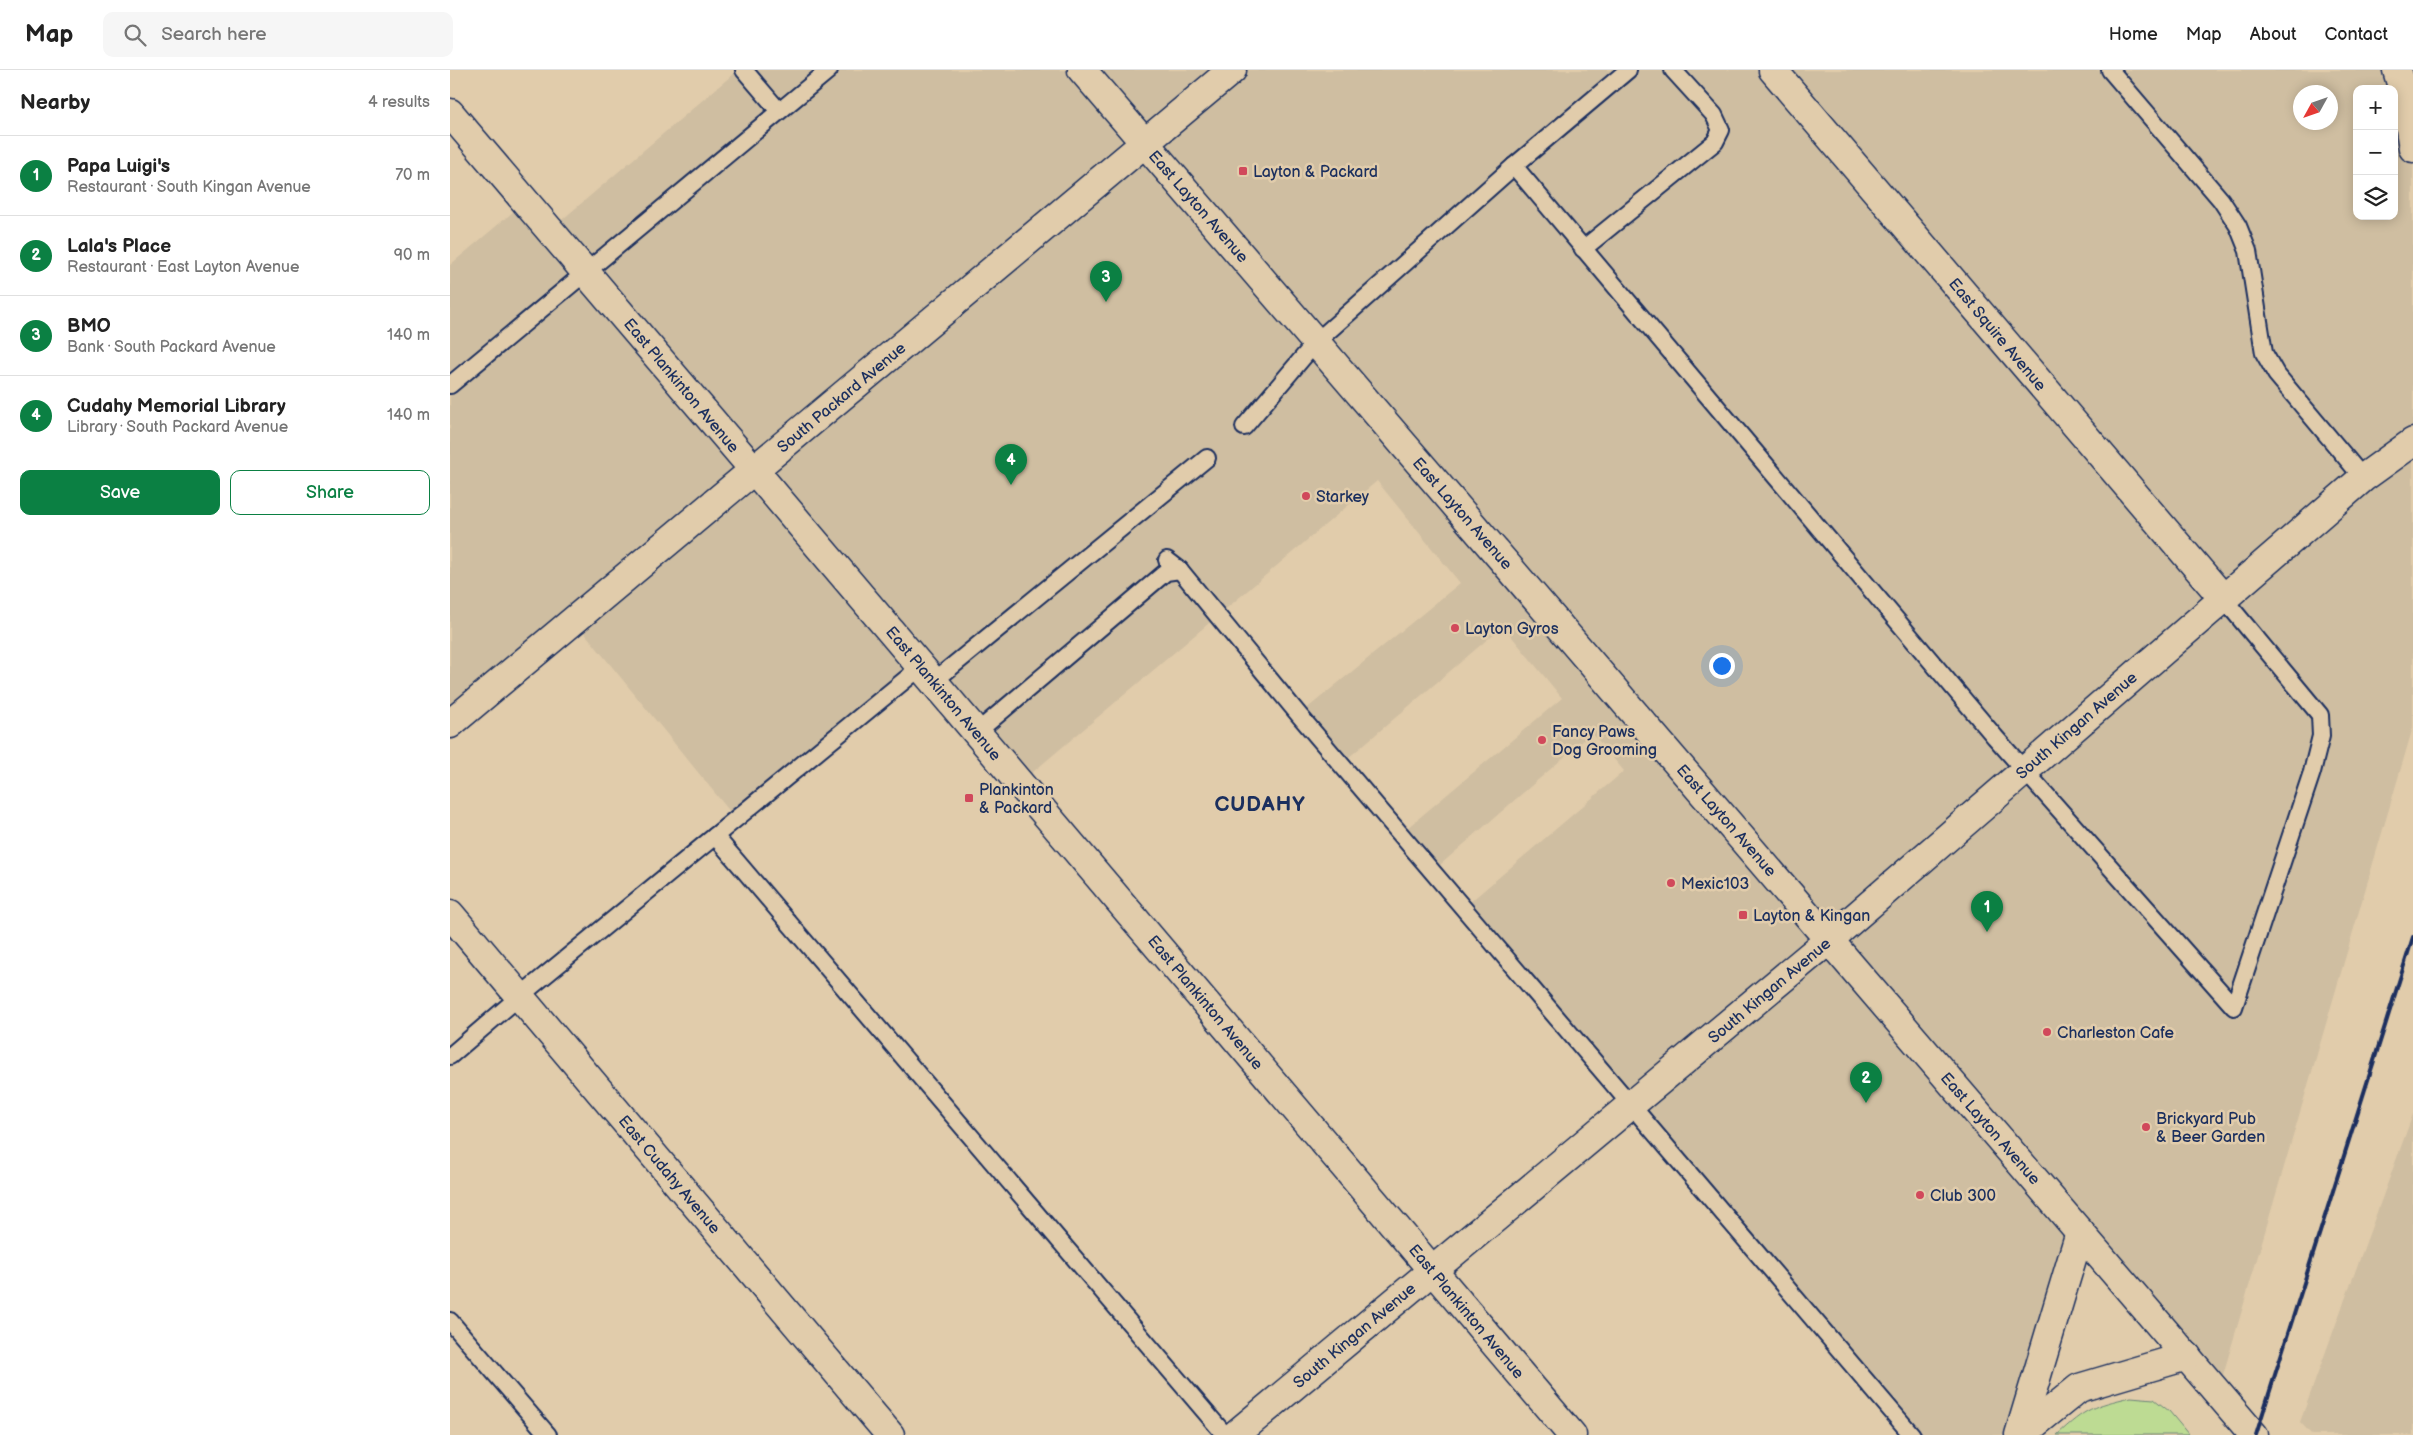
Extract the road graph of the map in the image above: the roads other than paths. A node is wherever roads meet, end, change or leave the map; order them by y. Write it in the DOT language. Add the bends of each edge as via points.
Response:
graph roads {
  1 [pos="744,70"];
  2 [pos="829,70"];
  3 [pos="1082,70"];
  4 [pos="1232,70"];
  5 [pos="1628,70"];
  6 [pos="1673,70"];
  7 [pos="1773,70"];
  8 [pos="2110,70"];
  9 [pos="2397,70"];
  10 [pos="780,111"];
  11 [pos="450,113"];
  12 [pos="1145,144"];
  13 [pos="2413,148"];
  14 [pos="1514,166"];
  15 [pos="1583,249"];
  16 [pos="586,272"];
  17 [pos="1316,342"];
  18 [pos="450,385"];
  19 [pos="1244,427"];
  20 [pos="2413,442"];
  21 [pos="1207,458"];
  22 [pos="754,470"];
  23 [pos="2363,478"];
  24 [pos="1167,560"];
  25 [pos="1180,570"];
  26 [pos="2223,598"];
  27 [pos="928,674"];
  28 [pos="450,724"];
  29 [pos="977,732"];
  30 [pos="2024,770"];
  31 [pos="715,836"];
  32 [pos="450,914"];
  33 [pos="1830,940"];
  34 [pos="520,996"];
  35 [pos="450,1056"];
  36 [pos="1631,1104"];
  37 [pos="2080,1232"];
  38 [pos="1432,1270"];
  39 [pos="450,1321"];
  40 [pos="2187,1356"];
  41 [pos="548,1435"];
  42 [pos="890,1435"];
  43 [pos="1225,1435"];
  44 [pos="1235,1435"];
  45 [pos="1572,1435"];
  46 [pos="1912,1435"];
  47 [pos="2020,1435"];
  48 [pos="2254,1435"];
  1 -- 10 [label="lane"];
  2 -- 10 [label="lane"];
  3 -- 12 [label="street, East Layton Avenue"];
  4 -- 12 [label="street, South Packard Avenue"];
  5 -- 14 [label="lane"];
  6 -- 15 [label="lane" via="1714,115 1721,130 1715,142"];
  7 -- 26 [label="street, East Squire Avenue"];
  8 -- 23 [label="lane" via="2220,200 2238,226 2248,251 2264,353 2276,374"];
  9 -- 13 [label="street"];
  10 -- 16 [label="lane"];
  11 -- 16 [label="street, East Plankinton Avenue"];
  12 -- 17 [label="street, East Layton Avenue"];
  12 -- 22 [label="street, South Packard Avenue"];
  14 -- 15 [label="lane"];
  14 -- 17 [label="lane"];
  15 -- 30 [label="lane"];
  16 -- 18 [label="lane"];
  16 -- 22 [label="street, East Plankinton Avenue"];
  17 -- 19 [label="lane"];
  17 -- 33 [label="street, East Layton Avenue"];
  20 -- 23 [label="street, South Kingan Avenue"];
  21 -- 27 [label="lane"];
  22 -- 27 [label="street, East Plankinton Avenue"];
  22 -- 28 [label="street, South Packard Avenue"];
  23 -- 26 [label="street, South Kingan Avenue"];
  24 -- 25 [label="lane"];
  25 -- 29 [label="lane" via="1166,572"];
  25 -- 36 [label="lane"];
  26 -- 30 [label="street, South Kingan Avenue"];
  26 -- 30 [label="lane" via="2320,715 2321,736 2234,1007"];
  27 -- 29 [label="street, East Plankinton Avenue"];
  27 -- 31 [label="lane"];
  29 -- 38 [label="street, East Plankinton Avenue"];
  30 -- 33 [label="street, South Kingan Avenue"];
  31 -- 34 [label="lane"];
  31 -- 43 [label="lane"];
  32 -- 34 [label="street, East Cudahy Avenue"];
  33 -- 36 [label="street, South Kingan Avenue"];
  33 -- 37 [label="street, East Layton Avenue"];
  34 -- 35 [label="lane"];
  34 -- 42 [label="street, East Cudahy Avenue"];
  36 -- 38 [label="street, South Kingan Avenue"];
  36 -- 46 [label="lane"];
  37 -- 40 [label="street, East Layton Avenue"];
  37 -- 47 [label="street"];
  38 -- 44 [label="street, South Kingan Avenue"];
  38 -- 45 [label="street, East Plankinton Avenue"];
  39 -- 41 [label="lane"];
  40 -- 47 [label="street" via="2079,1388"];
  40 -- 48 [label="street, East Layton Avenue"];
}
